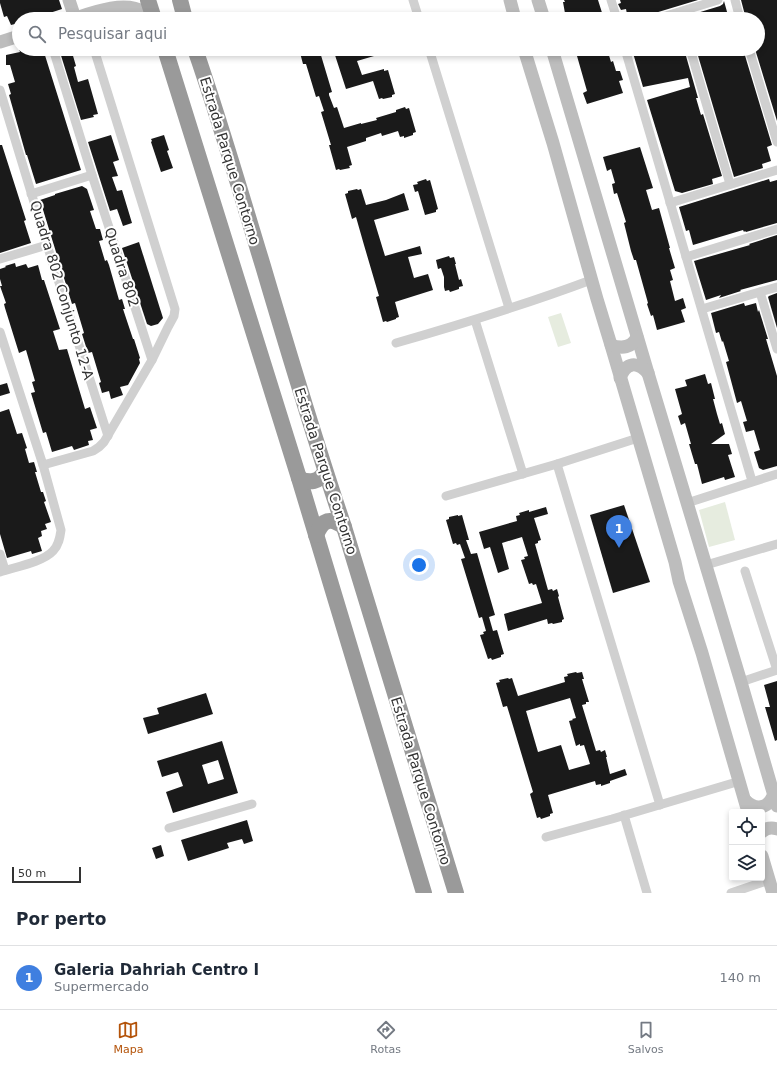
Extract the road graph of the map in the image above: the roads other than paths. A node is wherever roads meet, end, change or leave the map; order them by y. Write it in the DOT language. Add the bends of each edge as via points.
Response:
graph roads {
  1 [pos="69,0"];
  2 [pos="143,0"];
  3 [pos="148,0"];
  4 [pos="180,0"];
  5 [pos="188,0"];
  6 [pos="413,0"];
  7 [pos="510,0"];
  8 [pos="538,0"];
  9 [pos="611,0"];
  10 [pos="718,0"];
  11 [pos="735,0"];
  12 [pos="122,4"];
  13 [pos="76,12"];
  14 [pos="97,12"];
  15 [pos="144,12"];
  16 [pos="152,12"];
  17 [pos="184,12"];
  18 [pos="187,12"];
  19 [pos="417,12"];
  20 [pos="513,12"];
  21 [pos="542,12"];
  22 [pos="615,12"];
  23 [pos="690,12"];
  24 [pos="738,12"];
  25 [pos="12,38"];
  26 [pos="0,42"];
  27 [pos="55,56"];
  28 [pos="96,56"];
  29 [pos="167,56"];
  30 [pos="197,56"];
  31 [pos="431,56"];
  32 [pos="526,56"];
  33 [pos="554,56"];
  34 [pos="627,56"];
  35 [pos="692,56"];
  36 [pos="751,56"];
  37 [pos="0,90"];
  38 [pos="777,142"];
  39 [pos="777,170"];
  40 [pos="92,175"];
  41 [pos="730,184"];
  42 [pos="32,194"];
  43 [pos="670,203"];
  44 [pos="777,229"];
  45 [pos="47,245"];
  46 [pos="686,257"];
  47 [pos="0,259"];
  48 [pos="591,280"];
  49 [pos="777,287"];
  50 [pos="760,292"];
  51 [pos="509,308"];
  52 [pos="702,309"];
  53 [pos="476,320"];
  54 [pos="0,332"];
  55 [pos="637,337"];
  56 [pos="396,343"];
  57 [pos="611,345"];
  58 [pos="777,349"];
  59 [pos="152,360"];
  60 [pos="648,373"];
  61 [pos="620,378"];
  62 [pos="108,436"];
  63 [pos="638,438"];
  64 [pos="43,464"];
  65 [pos="557,464"];
  66 [pos="325,471"];
  67 [pos="523,474"];
  68 [pos="777,474"];
  69 [pos="299,478"];
  70 [pos="752,481"];
  71 [pos="446,496"];
  72 [pos="687,503"];
  73 [pos="344,527"];
  74 [pos="316,535"];
  75 [pos="777,544"];
  76 [pos="0,554"];
  77 [pos="706,565"];
  78 [pos="3,571"];
  79 [pos="745,571"];
  80 [pos="777,670"];
  81 [pos="741,682"];
  82 [pos="740,781"];
  83 [pos="775,800"];
  84 [pos="252,804"];
  85 [pos="660,805"];
  86 [pos="747,806"];
  87 [pos="624,815"];
  88 [pos="169,828"];
  89 [pos="777,829"];
  90 [pos="765,830"];
  91 [pos="546,837"];
  92 [pos="765,866"];
  93 [pos="771,887"];
  94 [pos="424,893"];
  95 [pos="456,893"];
  96 [pos="647,893"];
  97 [pos="731,893"];
  1 -- 13 [label="main road"];
  2 -- 12 [label="main road"];
  3 -- 16 [label="highway"];
  4 -- 17 [label="highway"];
  5 -- 18 [label="main road"];
  6 -- 19 [label="street"];
  7 -- 20 [label="main road"];
  8 -- 21 [label="main road"];
  9 -- 22 [label="street"];
  10 -- 23 [label="street"];
  11 -- 24 [label="street"];
  12 -- 14 [label="main road"];
  12 -- 15 [label="main road"];
  25 -- 26 [label="main road"];
  27 -- 40 [label="street"];
  28 -- 59 [label="street" via="175,309"];
  29 -- 69 [label="highway, Estrada Parque Contorno"];
  30 -- 66 [label="highway, Estrada Parque Contorno"];
  31 -- 51 [label="street"];
  32 -- 48 [label="main road"];
  33 -- 55 [label="main road"];
  34 -- 43 [label="street"];
  35 -- 41 [label="street"];
  36 -- 38 [label="street"];
  37 -- 42 [label="street"];
  39 -- 41 [label="street"];
  40 -- 42 [label="street, Quadra 802 Conjunto 12-A"];
  40 -- 59 [label="street, Quadra 802"];
  41 -- 43 [label="street"];
  42 -- 45 [label="street, Quadra 802 Conjunto 12-A"];
  43 -- 46 [label="street"];
  44 -- 46 [label="street"];
  45 -- 47 [label="street"];
  45 -- 62 [label="street, Quadra 802 Conjunto 12-A"];
  46 -- 52 [label="street"];
  48 -- 51 [label="street" via="548,297"];
  48 -- 57 [label="main road"];
  49 -- 50 [label="street"];
  50 -- 52 [label="street"];
  50 -- 58 [label="street"];
  51 -- 53 [label="street"];
  52 -- 70 [label="street"];
  53 -- 56 [label="street"];
  53 -- 67 [label="street"];
  54 -- 64 [label="street"];
  55 -- 57 [label="main road" via="630,345 618,348"];
  55 -- 60 [label="main road"];
  57 -- 61 [label="main road"];
  59 -- 62 [label="street"];
  60 -- 61 [label="main road" via="642,367 628,366"];
  60 -- 72 [label="main road"];
  61 -- 63 [label="main road"];
  62 -- 64 [label="street" via="93,451"];
  63 -- 65 [label="street"];
  63 -- 82 [label="main road"];
  64 -- 78 [label="street" via="61,530 60,536 53,551 42,559"];
  65 -- 67 [label="street"];
  65 -- 85 [label="street"];
  66 -- 69 [label="highway" via="317,480 308,482"];
  66 -- 73 [label="highway, Estrada Parque Contorno"];
  67 -- 71 [label="street"];
  68 -- 70 [label="street"];
  69 -- 74 [label="highway, Estrada Parque Contorno"];
  70 -- 72 [label="street"];
  72 -- 77 [label="main road"];
  73 -- 74 [label="highway" via="333,521 325,522 319,527"];
  73 -- 95 [label="highway, Estrada Parque Contorno"];
  74 -- 94 [label="highway, Estrada Parque Contorno"];
  75 -- 77 [label="street"];
  76 -- 78 [label="street"];
  77 -- 81 [label="main road"];
  79 -- 80 [label="street"];
  80 -- 81 [label="street"];
  81 -- 83 [label="main road"];
  82 -- 85 [label="street"];
  82 -- 86 [label="main road"];
  83 -- 86 [label="main road" via="761,807 749,804"];
  84 -- 88 [label="street"];
  85 -- 87 [label="street"];
  87 -- 91 [label="street"];
  87 -- 96 [label="street"];
  89 -- 90 [label="main road" via="773,827"];
  92 -- 93 [label="main road"];
  93 -- 97 [label="street"];
}
